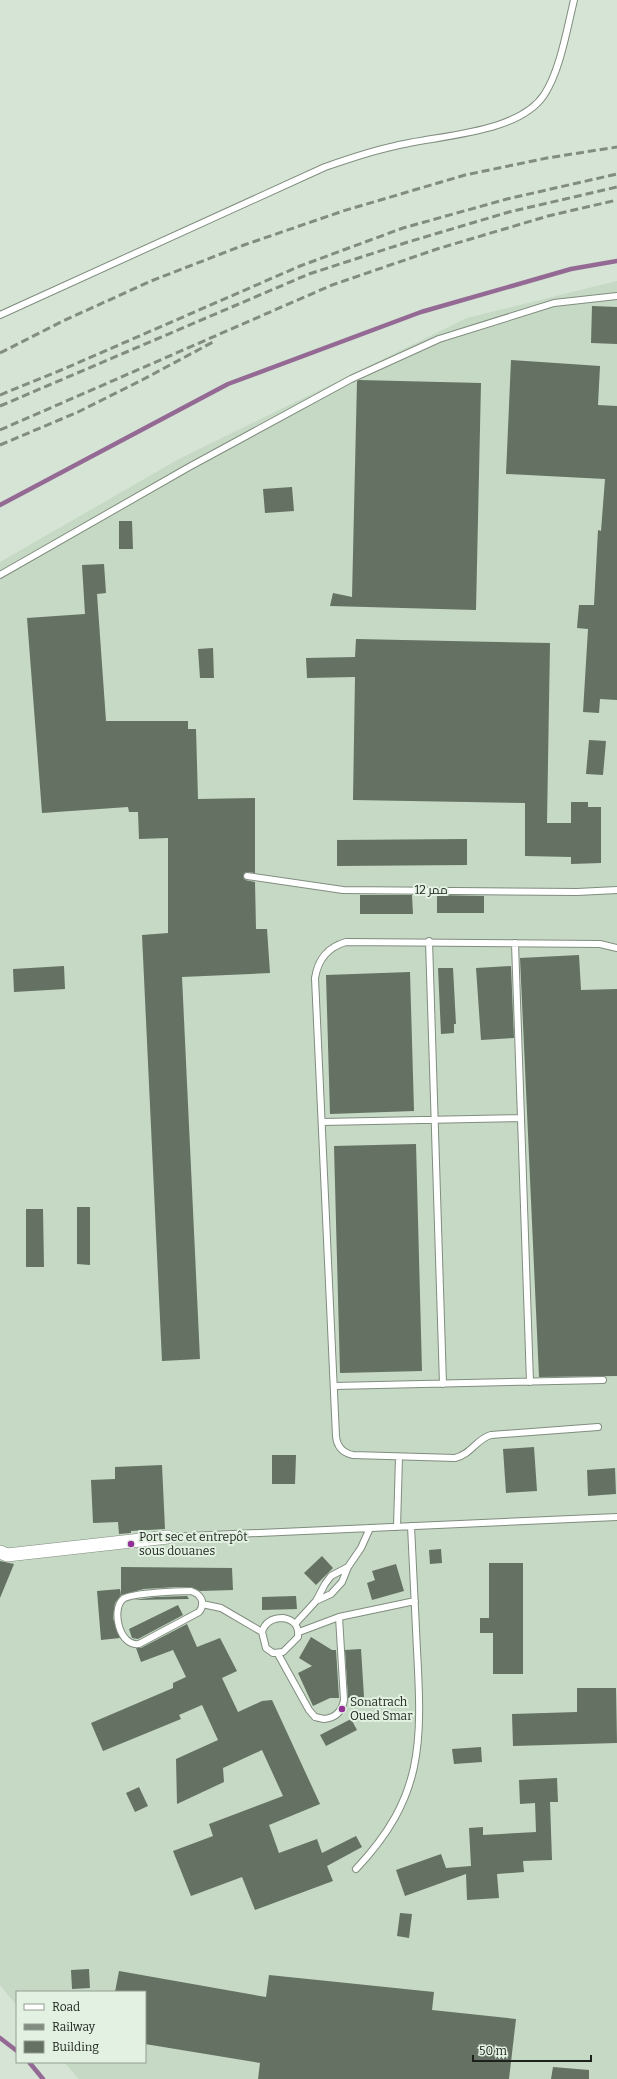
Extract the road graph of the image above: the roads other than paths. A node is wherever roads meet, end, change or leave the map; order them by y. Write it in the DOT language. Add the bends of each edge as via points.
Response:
graph roads {
  1 [pos="574,0"];
  2 [pos="617,296"];
  3 [pos="0,315"];
  4 [pos="0,575"];
  5 [pos="247,876"];
  6 [pos="617,890"];
  7 [pos="429,941"];
  8 [pos="515,943"];
  9 [pos="617,948"];
  10 [pos="521,1118"];
  11 [pos="435,1120"];
  12 [pos="322,1122"];
  13 [pos="603,1380"];
  14 [pos="530,1382"];
  15 [pos="443,1384"];
  16 [pos="334,1386"];
  17 [pos="598,1427"];
  18 [pos="399,1457"];
  19 [pos="617,1516"];
  20 [pos="397,1526"];
  21 [pos="411,1526"];
  22 [pos="370,1528"];
  23 [pos="168,1537"];
  24 [pos="0,1552"];
  25 [pos="348,1567"];
  26 [pos="316,1601"];
  27 [pos="415,1601"];
  28 [pos="202,1604"];
  29 [pos="339,1617"];
  30 [pos="296,1624"];
  31 [pos="262,1632"];
  32 [pos="299,1632"];
  33 [pos="278,1654"];
  34 [pos="356,1869"];
  1 -- 3 [label="lane" via="550,85 535,106 521,117 479,129 360,155 325,167"];
  2 -- 4 [label="lane" via="554,303 439,339 352,379 189,467"];
  5 -- 6 [label="lane, ممر 12" via="343,890"];
  7 -- 8 [label="lane"];
  7 -- 11 [label="lane"];
  7 -- 12 [label="lane" via="346,942 331,948 320,961 315,978"];
  8 -- 9 [label="lane" via="600,944"];
  8 -- 10 [label="lane"];
  10 -- 11 [label="lane"];
  10 -- 14 [label="lane"];
  11 -- 12 [label="lane"];
  11 -- 15 [label="lane"];
  12 -- 16 [label="lane"];
  13 -- 14 [label="lane"];
  14 -- 15 [label="lane"];
  15 -- 16 [label="lane"];
  16 -- 18 [label="lane" via="336,1442 343,1451 353,1455"];
  17 -- 18 [label="lane" via="491,1435 482,1438 466,1454 455,1458"];
  18 -- 20 [label="lane"];
  19 -- 21 [label="lane"];
  20 -- 21 [label="lane"];
  20 -- 22 [label="lane"];
  21 -- 27 [label="lane"];
  22 -- 23 [label="lane"];
  22 -- 25 [label="lane"];
  23 -- 24 [label="street" via="7,1555"];
  25 -- 26 [label="lane" via="335,1574 325,1584"];
  25 -- 26 [label="lane" via="337,1589"];
  26 -- 30 [label="lane"];
  27 -- 29 [label="lane"];
  27 -- 34 [label="lane" via="420,1712 418,1751 414,1770 392,1824 378,1845"];
  28 -- 28 [label="lane" via="200,1595 191,1591 128,1596 118,1608 122,1636 131,1644 139,1644 195,1614 202,1608"];
  28 -- 31 [label="lane" via="221,1608"];
  29 -- 32 [label="lane"];
  29 -- 33 [label="lane" via="344,1700 341,1709 334,1716 324,1719 312,1714"];
  30 -- 31 [label="lane" via="283,1618 272,1619"];
  30 -- 32 [label="lane"];
  31 -- 33 [label="lane" via="266,1648"];
  32 -- 33 [label="lane" via="287,1650"];
}
